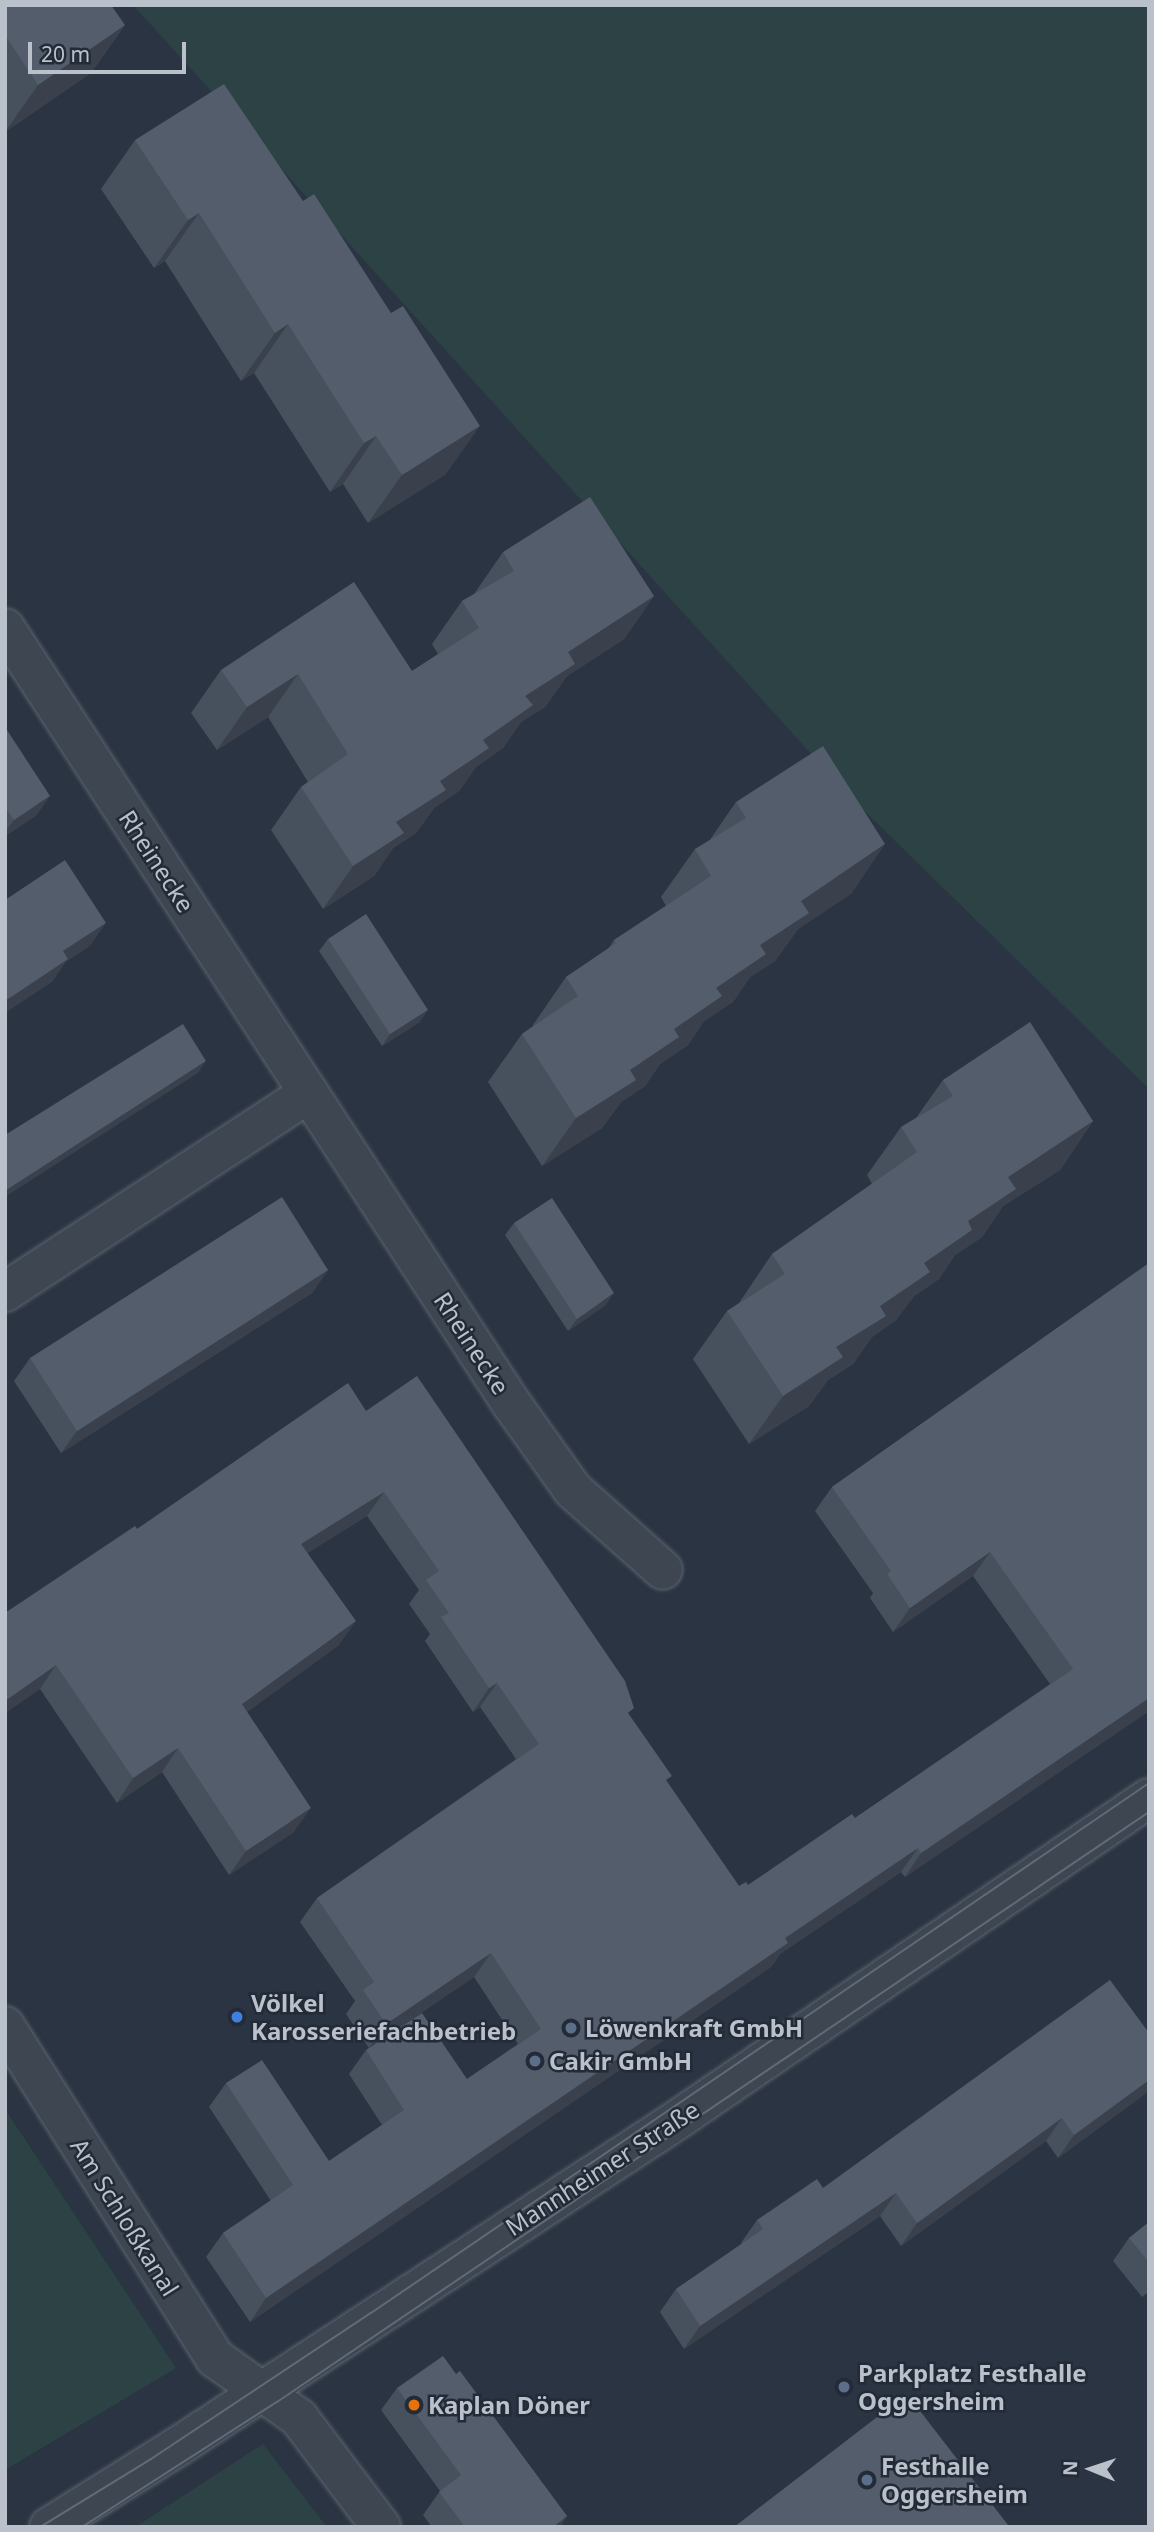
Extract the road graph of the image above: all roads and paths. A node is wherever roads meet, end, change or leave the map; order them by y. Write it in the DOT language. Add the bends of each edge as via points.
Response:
graph roads {
  1 [pos="5,628"];
  2 [pos="309,1093"];
  3 [pos="5,1292"];
  4 [pos="663,1570"];
  5 [pos="1149,1798"];
  6 [pos="5,2026"];
  7 [pos="262,2392"];
  8 [pos="49,2527"];
  9 [pos="381,2527"];
  1 -- 2 [label="street, Rheinecke"];
  2 -- 3 [label="street"];
  2 -- 4 [label="street, Rheinecke" via="573,1490"];
  5 -- 7 [label="street, Mannheimer Straße" via="668,2126"];
  6 -- 7 [label="street, Am Schloßkanal" via="215,2358"];
  7 -- 8 [label="street, Mannheimer Straße"];
  7 -- 9 [label="street, Am Schloßkanal" via="299,2418"];
}
